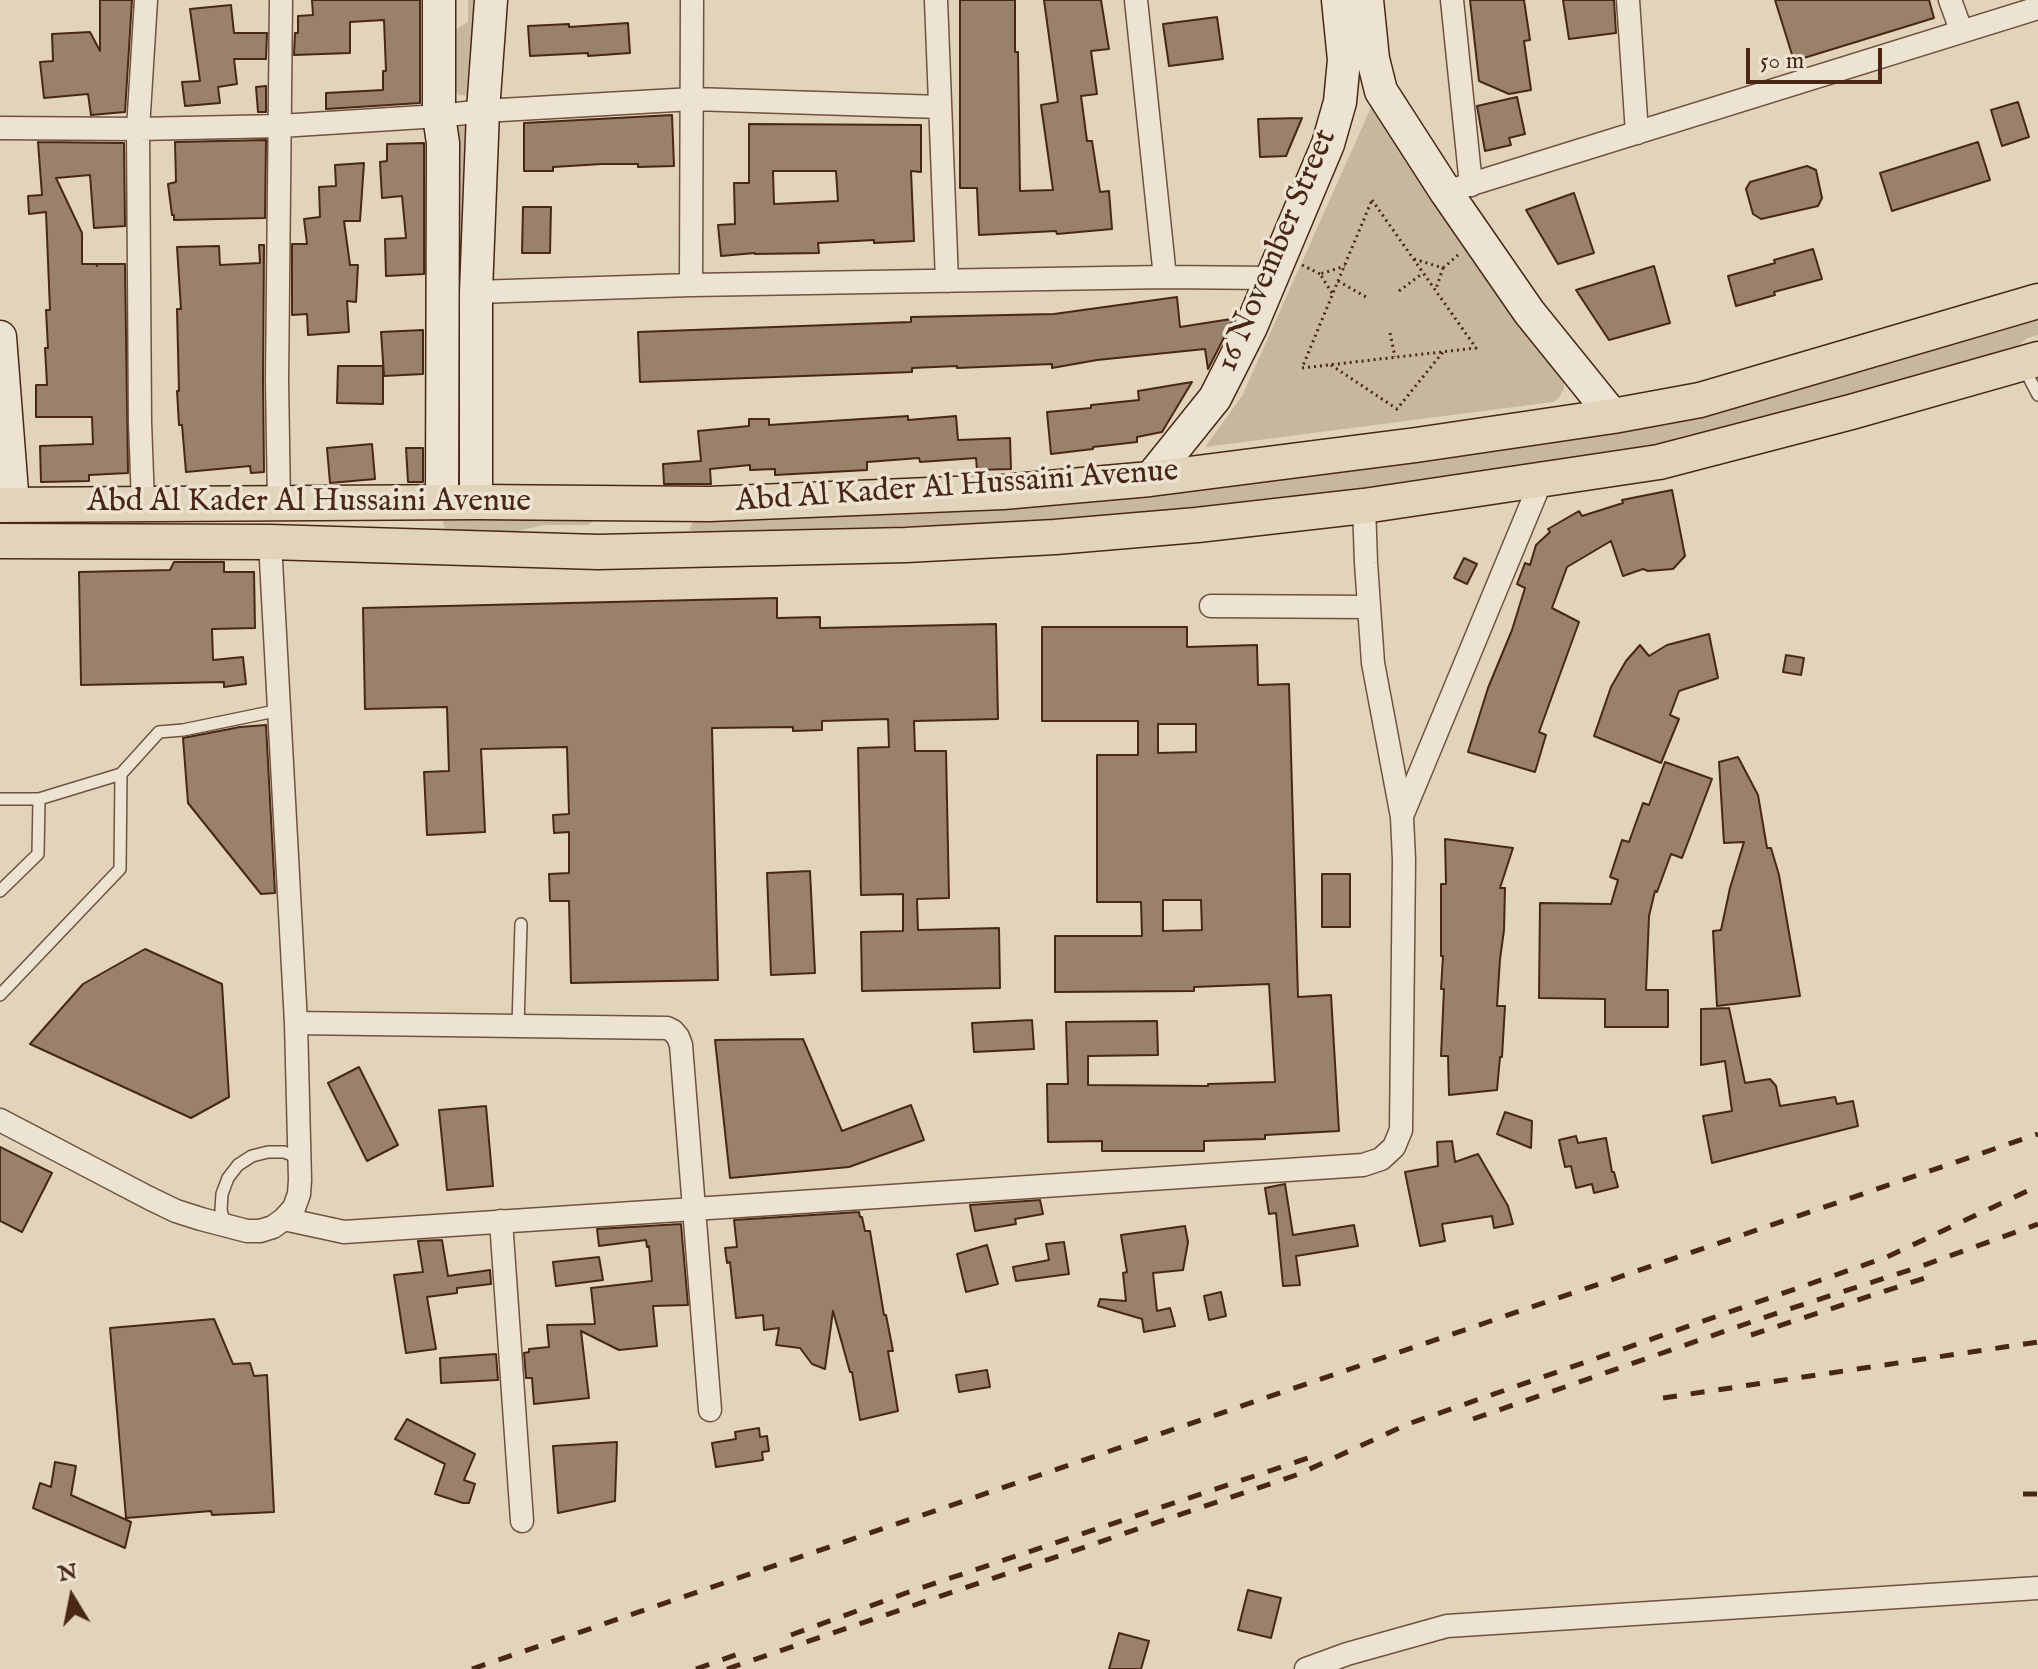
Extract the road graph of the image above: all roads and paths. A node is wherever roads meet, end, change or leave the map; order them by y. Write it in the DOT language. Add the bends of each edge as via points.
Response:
graph roads {
  1 [pos="146,0"];
  2 [pos="281,0"];
  3 [pos="439,0"];
  4 [pos="491,0"];
  5 [pos="692,0"];
  6 [pos="936,0"];
  7 [pos="1136,0"];
  8 [pos="1338,0"];
  9 [pos="1367,0"];
  10 [pos="1452,0"];
  11 [pos="1628,0"];
  12 [pos="1950,0"];
  13 [pos="2038,8"];
  14 [pos="1961,30"];
  15 [pos="693,99"];
  16 [pos="940,107"];
  17 [pos="483,111"];
  18 [pos="439,116"];
  19 [pos="280,126"];
  20 [pos="0,128"];
  21 [pos="138,129"];
  22 [pos="1637,133"];
  23 [pos="1458,189"];
  24 [pos="1414,259"];
  25 [pos="1345,266"];
  26 [pos="1423,273"];
  27 [pos="1165,277"];
  28 [pos="1271,278"];
  29 [pos="947,281"];
  30 [pos="1338,281"];
  31 [pos="691,285"];
  32 [pos="1435,290"];
  33 [pos="1399,291"];
  34 [pos="476,292"];
  35 [pos="1333,294"];
  36 [pos="1366,297"];
  37 [pos="2038,301"];
  38 [pos="1390,333"];
  39 [pos="0,337"];
  40 [pos="1443,352"];
  41 [pos="1395,358"];
  42 [pos="2030,361"];
  43 [pos="1331,365"];
  44 [pos="2038,395"];
  45 [pos="1613,416"];
  46 [pos="1150,479"];
  47 [pos="1541,481"];
  48 [pos="442,502"];
  49 [pos="476,502"];
  50 [pos="143,503"];
  51 [pos="597,503"];
  52 [pos="665,503"];
  53 [pos="279,504"];
  54 [pos="7,505"];
  55 [pos="1364,506"];
  56 [pos="0,541"];
  57 [pos="270,542"];
  58 [pos="661,551"];
  59 [pos="598,552"];
  60 [pos="1211,606"];
  61 [pos="1369,607"];
  62 [pos="280,710"];
  63 [pos="121,774"];
  64 [pos="0,799"];
  65 [pos="39,799"];
  66 [pos="1402,817"];
  67 [pos="0,891"];
  68 [pos="521,924"];
  69 [pos="0,995"];
  70 [pos="296,1023"];
  71 [pos="518,1026"];
  72 [pos="0,1120"];
  73 [pos="300,1159"];
  74 [pos="693,1210"];
  75 [pos="284,1219"];
  76 [pos="501,1221"];
  77 [pos="226,1226"];
  78 [pos="710,1410"];
  79 [pos="522,1521"];
  80 [pos="2038,1588"];
  81 [pos="1306,1669"];
  1 -- 21 [label="street"];
  2 -- 19 [label="street"];
  3 -- 18 [label="street"];
  4 -- 17 [label="street"];
  5 -- 15 [label="street"];
  6 -- 16 [label="street"];
  7 -- 27 [label="street"];
  8 -- 28 [label="street, 16 November Street" via="1344,60 1340,102 1328,144"];
  9 -- 23 [label="street" via="1381,91"];
  10 -- 23 [label="street"];
  11 -- 22 [label="street"];
  12 -- 14 [label="street"];
  13 -- 14 [label="street"];
  14 -- 22 [label="street"];
  15 -- 16 [label="street"];
  15 -- 17 [label="street"];
  15 -- 31 [label="street"];
  16 -- 29 [label="street"];
  17 -- 18 [label="street"];
  17 -- 34 [label="street"];
  18 -- 19 [label="street"];
  18 -- 48 [label="street"];
  19 -- 21 [label="street"];
  19 -- 53 [label="street"];
  20 -- 21 [label="street"];
  21 -- 50 [label="street"];
  22 -- 23 [label="street"];
  23 -- 45 [label="street" via="1529,312"];
  24 -- 25 [label="path" via="1372,200"];
  24 -- 26 [label="path"];
  24 -- 32 [label="path" via="1443,268"];
  25 -- 30 [label="path"];
  25 -- 35 [label="path" via="1320,274"];
  26 -- 32 [label="path"];
  26 -- 33 [label="path"];
  27 -- 28 [label="street"];
  27 -- 29 [label="street"];
  28 -- 46 [label="street, 16 November Street" via="1215,398"];
  29 -- 31 [label="street"];
  30 -- 35 [label="path"];
  30 -- 36 [label="path"];
  31 -- 34 [label="street"];
  32 -- 40 [label="path" via="1476,348"];
  34 -- 49 [label="street"];
  35 -- 43 [label="path" via="1302,368"];
  37 -- 45 [label="main road, Abd Al Kader Al Hussaini Avenue" via="1700,400"];
  38 -- 41 [label="path"];
  39 -- 54 [label="street"];
  40 -- 41 [label="path"];
  40 -- 43 [label="path" via="1397,409"];
  41 -- 43 [label="path"];
  42 -- 44 [label="lane"];
  42 -- 47 [label="main road, Abd Al Kader Al Hussaini Avenue" via="1659,462"];
  45 -- 46 [label="main road, Abd Al Kader Al Hussaini Avenue"];
  46 -- 52 [label="main road, Abd Al Kader Al Hussaini Avenue" via="1003,492"];
  47 -- 55 [label="main road, Abd Al Kader Al Hussaini Avenue"];
  47 -- 66 [label="street"];
  48 -- 49 [label="main road, Abd Al Kader Al Hussaini Avenue"];
  48 -- 53 [label="main road, Abd Al Kader Al Hussaini Avenue"];
  49 -- 51 [label="main road, Abd Al Kader Al Hussaini Avenue"];
  50 -- 53 [label="main road, Abd Al Kader Al Hussaini Avenue"];
  50 -- 54 [label="main road, Abd Al Kader Al Hussaini Avenue"];
  51 -- 52 [label="main road, Abd Al Kader Al Hussaini Avenue"];
  51 -- 59 [label="main road" via="607,527"];
  52 -- 58 [label="main road" via="653,523"];
  55 -- 58 [label="main road, Abd Al Kader Al Hussaini Avenue" via="1055,537"];
  55 -- 61 [label="street"];
  56 -- 57 [label="main road, Abd Al Kader Al Hussaini Avenue"];
  57 -- 59 [label="main road, Abd Al Kader Al Hussaini Avenue"];
  57 -- 62 [label="street"];
  58 -- 59 [label="main road, Abd Al Kader Al Hussaini Avenue"];
  60 -- 61 [label="street"];
  61 -- 66 [label="street" via="1373,663"];
  62 -- 63 [label="lane" via="159,732"];
  62 -- 70 [label="street"];
  63 -- 65 [label="lane"];
  63 -- 69 [label="lane" via="120,869"];
  64 -- 65 [label="lane"];
  65 -- 67 [label="lane" via="38,854"];
  66 -- 74 [label="street" via="1401,1130 1381,1159 1363,1165"];
  68 -- 71 [label="lane"];
  70 -- 71 [label="street"];
  70 -- 73 [label="street"];
  71 -- 74 [label="street" via="673,1031 681,1045"];
  72 -- 77 [label="street" via="176,1211"];
  73 -- 75 [label="street" via="299,1194"];
  73 -- 77 [label="lane" via="268,1152 238,1165 222,1194"];
  74 -- 76 [label="street"];
  74 -- 78 [label="street"];
  75 -- 76 [label="street" via="344,1232"];
  75 -- 77 [label="street" via="260,1231"];
  76 -- 79 [label="street"];
  80 -- 81 [label="street" via="1447,1626"];
}
